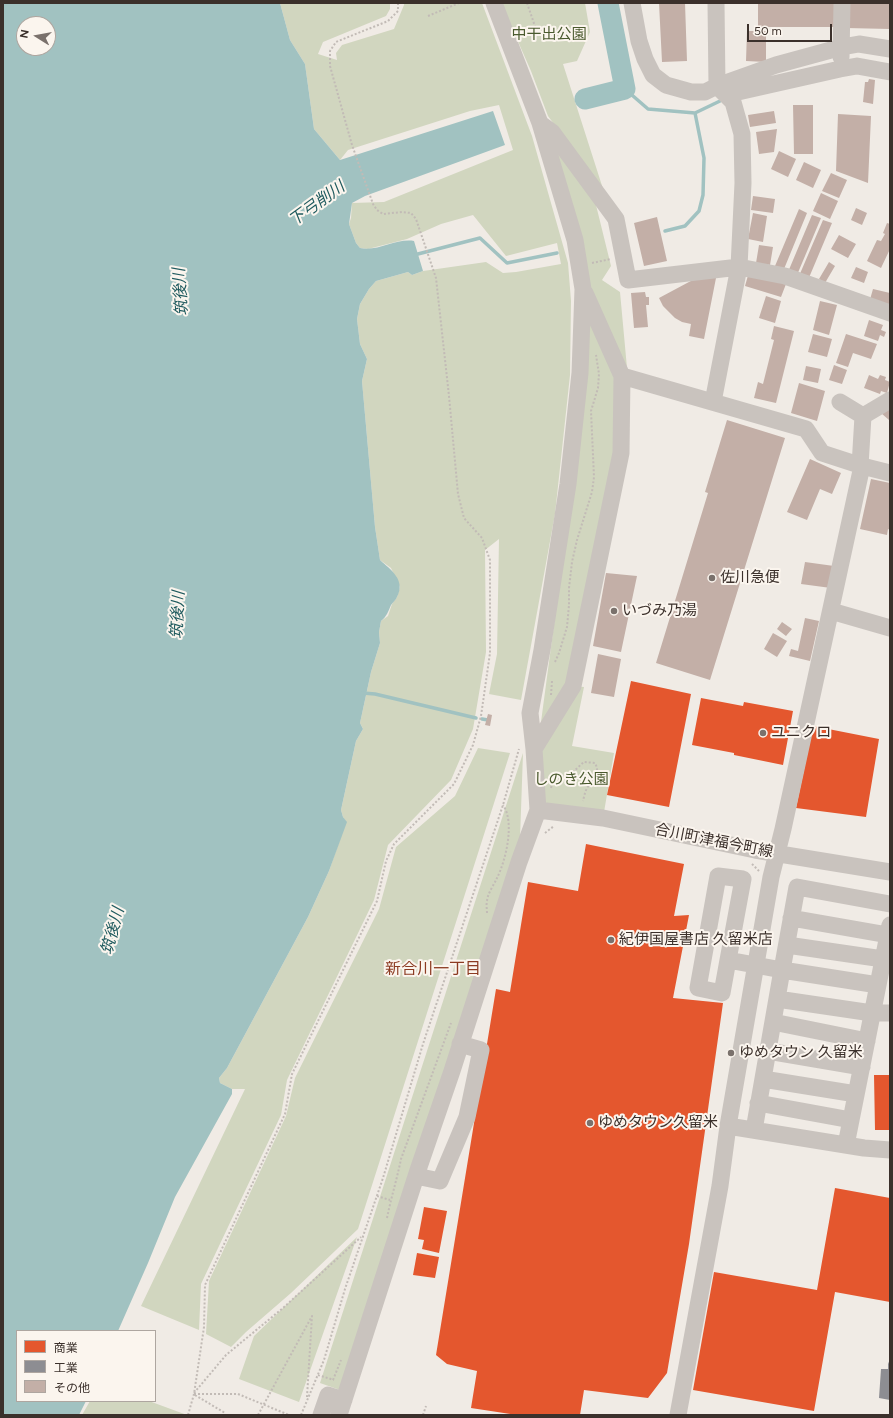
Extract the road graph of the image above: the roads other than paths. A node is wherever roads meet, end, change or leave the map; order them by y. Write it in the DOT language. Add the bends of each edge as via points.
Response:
graph roads {
  1 [pos="494,3"];
  2 [pos="632,3"];
  3 [pos="716,3"];
  4 [pos="842,3"];
  5 [pos="842,47"];
  6 [pos="890,49"];
  7 [pos="839,69"];
  8 [pos="890,72"];
  9 [pos="726,95"];
  10 [pos="540,123"];
  11 [pos="739,267"];
  12 [pos="583,289"];
  13 [pos="890,314"];
  14 [pos="622,376"];
  15 [pos="890,400"];
  16 [pos="713,402"];
  17 [pos="840,402"];
  18 [pos="863,416"];
  19 [pos="861,466"];
  20 [pos="890,472"];
  21 [pos="831,611"];
  22 [pos="890,628"];
  23 [pos="528,746"];
  24 [pos="538,810"];
  25 [pos="776,853"];
  26 [pos="890,872"];
  27 [pos="890,904"];
  28 [pos="791,918"];
  29 [pos="889,930"];
  30 [pos="786,945"];
  31 [pos="883,959"];
  32 [pos="728,960"];
  33 [pos="756,965"];
  34 [pos="782,970"];
  35 [pos="878,985"];
  36 [pos="777,999"];
  37 [pos="872,1013"];
  38 [pos="890,1013"];
  39 [pos="773,1022"];
  40 [pos="867,1041"];
  41 [pos="460,1044"];
  42 [pos="768,1051"];
  43 [pos="862,1067"];
  44 [pos="763,1079"];
  45 [pos="856,1094"];
  46 [pos="758,1104"];
  47 [pos="851,1120"];
  48 [pos="728,1126"];
  49 [pos="754,1130"];
  50 [pos="846,1145"];
  51 [pos="890,1150"];
  52 [pos="416,1176"];
  53 [pos="341,1395"];
  54 [pos="321,1415"];
  55 [pos="678,1415"];
  1 -- 10 [label="street"];
  2 -- 9 [label="street" via="645,59 653,75 666,85 691,92"];
  3 -- 9 [label="street"];
  4 -- 5 [label="street"];
  5 -- 6 [label="street" via="859,44"];
  5 -- 7 [label="street"];
  5 -- 9 [label="street" via="776,65"];
  7 -- 8 [label="street" via="857,66"];
  7 -- 9 [label="street" via="738,92 731,91"];
  9 -- 11 [label="street" via="742,134 743,183"];
  10 -- 11 [label="street" via="552,132 616,219 628,280"];
  10 -- 12 [label="street" via="576,240"];
  11 -- 13 [label="street" via="785,276"];
  11 -- 16 [label="street"];
  12 -- 14 [label="street"];
  12 -- 23 [label="street" via="580,373 568,484 530,713"];
  14 -- 16 [label="street"];
  14 -- 23 [label="street" via="621,453 574,686 554,716"];
  15 -- 18 [label="street"];
  16 -- 19 [label="street" via="806,429 822,453"];
  17 -- 18 [label="street"];
  18 -- 19 [label="street"];
  19 -- 20 [label="street"];
  19 -- 21 [label="street"];
  21 -- 22 [label="street"];
  21 -- 25 [label="street"];
  23 -- 24 [label="street"];
  24 -- 25 [label="street, 合川町津福今町線" via="603,818"];
  24 -- 41 [label="street"];
  25 -- 26 [label="street, 合川町津福今町線"];
  25 -- 33 [label="street"];
  27 -- 28 [label="street" via="797,887"];
  28 -- 29 [label="street"];
  28 -- 30 [label="street"];
  29 -- 31 [label="street"];
  30 -- 31 [label="street"];
  30 -- 34 [label="street"];
  31 -- 35 [label="street"];
  32 -- 32 [label="street" via="722,993 698,988 718,876 743,879"];
  32 -- 33 [label="street"];
  33 -- 34 [label="street"];
  33 -- 48 [label="street"];
  34 -- 35 [label="street"];
  34 -- 36 [label="street"];
  35 -- 37 [label="street"];
  36 -- 37 [label="street"];
  36 -- 39 [label="street"];
  37 -- 38 [label="street"];
  37 -- 40 [label="street"];
  39 -- 40 [label="street"];
  39 -- 42 [label="street"];
  40 -- 43 [label="street"];
  41 -- 52 [label="street"];
  41 -- 52 [label="street" via="481,1050 467,1117 440,1181"];
  42 -- 43 [label="street"];
  42 -- 44 [label="street"];
  43 -- 45 [label="street"];
  44 -- 45 [label="street"];
  44 -- 46 [label="street"];
  45 -- 47 [label="street"];
  46 -- 47 [label="street"];
  46 -- 49 [label="street"];
  47 -- 50 [label="street"];
  48 -- 49 [label="street"];
  48 -- 55 [label="street" via="716,1209"];
  49 -- 50 [label="street"];
  50 -- 51 [label="street"];
  52 -- 53 [label="street"];
  53 -- 54 [label="street" via="328,1395"];
}
